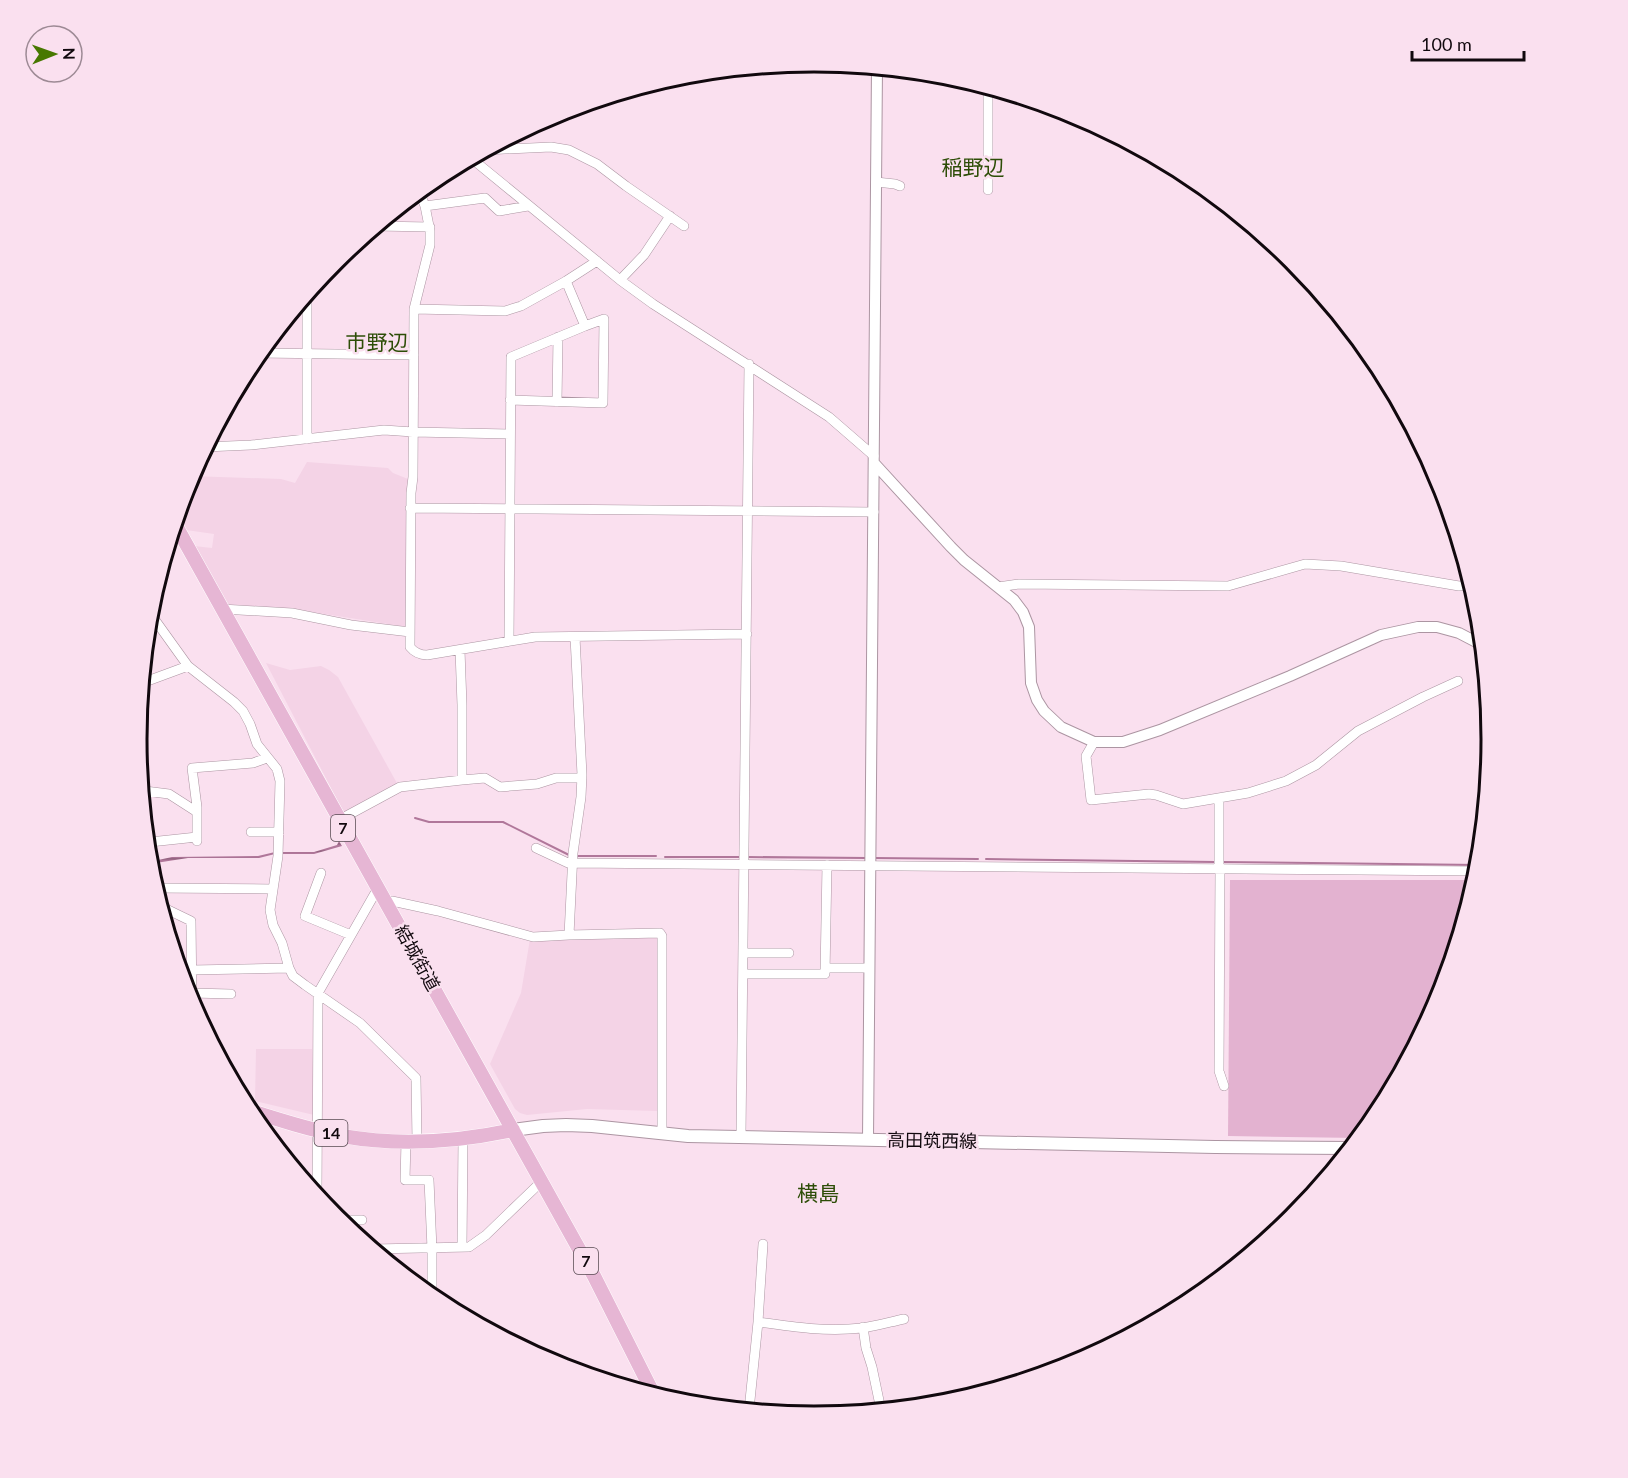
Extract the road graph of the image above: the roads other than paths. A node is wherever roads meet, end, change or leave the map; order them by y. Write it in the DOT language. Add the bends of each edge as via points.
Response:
graph roads {
  1 [pos="877,75"];
  2 [pos="988,95"];
  3 [pos="503,149"];
  4 [pos="477,163"];
  5 [pos="876,182"];
  6 [pos="900,186"];
  7 [pos="988,190"];
  8 [pos="422,199"];
  9 [pos="425,206"];
  10 [pos="528,206"];
  11 [pos="670,216"];
  12 [pos="388,226"];
  13 [pos="684,226"];
  14 [pos="429,227"];
  15 [pos="597,261"];
  16 [pos="620,280"];
  17 [pos="566,281"];
  18 [pos="307,307"];
  19 [pos="414,309"];
  20 [pos="585,326"];
  21 [pos="558,337"];
  22 [pos="270,353"];
  23 [pos="306,354"];
  24 [pos="414,355"];
  25 [pos="749,364"];
  26 [pos="510,400"];
  27 [pos="557,402"];
  28 [pos="413,432"];
  29 [pos="510,434"];
  30 [pos="307,439"];
  31 [pos="215,447"];
  32 [pos="874,460"];
  33 [pos="410,508"];
  34 [pos="509,508"];
  35 [pos="747,510"];
  36 [pos="874,512"];
  37 [pos="180,533"];
  38 [pos="1463,586"];
  39 [pos="998,587"];
  40 [pos="222,609"];
  41 [pos="158,624"];
  42 [pos="410,632"];
  43 [pos="747,634"];
  44 [pos="575,637"];
  45 [pos="1473,640"];
  46 [pos="509,641"];
  47 [pos="460,650"];
  48 [pos="188,666"];
  49 [pos="150,680"];
  50 [pos="1458,681"];
  51 [pos="1094,742"];
  52 [pos="267,758"];
  53 [pos="582,778"];
  54 [pos="462,780"];
  55 [pos="149,791"];
  56 [pos="1219,798"];
  57 [pos="197,812"];
  58 [pos="339,820"];
  59 [pos="251,832"];
  60 [pos="279,832"];
  61 [pos="156,842"];
  62 [pos="536,848"];
  63 [pos="573,858"];
  64 [pos="870,861"];
  65 [pos="744,864"];
  66 [pos="827,865"];
  67 [pos="1219,866"];
  68 [pos="1468,871"];
  69 [pos="321,873"];
  70 [pos="164,888"];
  71 [pos="378,888"];
  72 [pos="273,889"];
  73 [pos="387,903"];
  74 [pos="170,911"];
  75 [pos="351,935"];
  76 [pos="569,935"];
  77 [pos="743,953"];
  78 [pos="789,953"];
  79 [pos="289,968"];
  80 [pos="826,968"];
  81 [pos="869,968"];
  82 [pos="192,970"];
  83 [pos="743,974"];
  84 [pos="192,979"];
  85 [pos="198,993"];
  86 [pos="318,993"];
  87 [pos="231,994"];
  88 [pos="1224,1086"];
  89 [pos="262,1114"];
  90 [pos="513,1130"];
  91 [pos="317,1131"];
  92 [pos="662,1134"];
  93 [pos="741,1137"];
  94 [pos="463,1139"];
  95 [pos="868,1139"];
  96 [pos="411,1141"];
  97 [pos="1341,1148"];
  98 [pos="541,1182"];
  99 [pos="317,1183"];
  100 [pos="352,1220"];
  101 [pos="362,1220"];
  102 [pos="763,1244"];
  103 [pos="462,1247"];
  104 [pos="385,1249"];
  105 [pos="432,1249"];
  106 [pos="432,1286"];
  107 [pos="904,1319"];
  108 [pos="758,1322"];
  109 [pos="863,1328"];
  110 [pos="649,1385"];
  111 [pos="880,1402"];
  112 [pos="750,1403"];
  1 -- 5 [label="street"];
  2 -- 7 [label="street"];
  3 -- 11 [label="street" via="569,150 597,164"];
  4 -- 10 [label="street"];
  5 -- 6 [label="street"];
  5 -- 32 [label="street"];
  8 -- 9 [label="street"];
  9 -- 10 [label="street" via="485,198 499,211"];
  9 -- 14 [label="street"];
  10 -- 15 [label="street"];
  11 -- 13 [label="street"];
  11 -- 16 [label="street" via="644,255"];
  12 -- 14 [label="street"];
  14 -- 19 [label="street" via="430,244"];
  15 -- 16 [label="street"];
  15 -- 17 [label="street"];
  16 -- 25 [label="street"];
  17 -- 19 [label="street" via="505,311"];
  17 -- 20 [label="street"];
  18 -- 23 [label="street"];
  19 -- 24 [label="street"];
  20 -- 21 [label="street"];
  20 -- 27 [label="street" via="604,319 603,403"];
  21 -- 26 [label="street" via="511,357"];
  21 -- 27 [label="street"];
  22 -- 23 [label="street"];
  23 -- 24 [label="street"];
  23 -- 30 [label="street"];
  24 -- 28 [label="street"];
  25 -- 32 [label="street" via="829,417"];
  25 -- 35 [label="street"];
  26 -- 27 [label="street"];
  26 -- 29 [label="street"];
  28 -- 29 [label="street"];
  28 -- 30 [label="street" via="384,430"];
  28 -- 33 [label="street"];
  29 -- 34 [label="street"];
  30 -- 31 [label="street"];
  32 -- 36 [label="street"];
  32 -- 39 [label="street" via="957,553"];
  33 -- 34 [label="street"];
  33 -- 42 [label="street"];
  34 -- 35 [label="street"];
  34 -- 46 [label="street"];
  35 -- 36 [label="street"];
  35 -- 43 [label="street"];
  36 -- 64 [label="street"];
  37 -- 40 [label="main road, 結城街道 / 7"];
  38 -- 39 [label="street" via="1305,564 1228,586"];
  39 -- 51 [label="street" via="1014,600 1026,618 1031,634 1031,683 1044,711 1061,727"];
  40 -- 42 [label="street" via="292,612"];
  40 -- 58 [label="main road, 結城街道 / 7"];
  41 -- 48 [label="street"];
  42 -- 47 [label="street" via="410,647 421,655"];
  43 -- 44 [label="street"];
  43 -- 65 [label="street"];
  44 -- 46 [label="street"];
  44 -- 53 [label="street"];
  45 -- 51 [label="street" via="1437,627 1381,635 1160,730 1123,742"];
  46 -- 47 [label="street"];
  47 -- 54 [label="street"];
  48 -- 49 [label="street"];
  48 -- 52 [label="street" via="243,711"];
  50 -- 56 [label="street" via="1358,731 1316,765 1286,781"];
  51 -- 56 [label="street" via="1086,756 1091,800 1149,794 1184,804"];
  52 -- 57 [label="street" via="254,763 192,768"];
  52 -- 60 [label="street" via="277,769 280,781"];
  53 -- 54 [label="street" via="500,787 485,778"];
  53 -- 63 [label="street"];
  54 -- 58 [label="street" via="400,787"];
  55 -- 57 [label="street" via="169,794"];
  56 -- 67 [label="street"];
  57 -- 61 [label="street" via="197,839"];
  58 -- 71 [label="main road, 結城街道 / 7"];
  59 -- 60 [label="street"];
  60 -- 72 [label="street"];
  62 -- 63 [label="street" via="568,863"];
  63 -- 65 [label="street"];
  63 -- 76 [label="street"];
  64 -- 66 [label="street"];
  64 -- 67 [label="street" via="981,866"];
  64 -- 81 [label="street"];
  65 -- 66 [label="street"];
  65 -- 77 [label="street"];
  66 -- 80 [label="street"];
  67 -- 68 [label="street"];
  67 -- 88 [label="street" via="1218,1071"];
  69 -- 75 [label="street" via="305,916"];
  70 -- 72 [label="street"];
  71 -- 73 [label="main road, 結城街道 / 7"];
  71 -- 75 [label="street"];
  72 -- 79 [label="street" via="273,925"];
  73 -- 76 [label="street" via="438,911 533,937"];
  73 -- 90 [label="main road, 結城街道 / 7"];
  74 -- 82 [label="street" via="191,921"];
  75 -- 86 [label="street"];
  76 -- 92 [label="street" via="662,936"];
  77 -- 78 [label="street"];
  77 -- 83 [label="street"];
  79 -- 82 [label="street"];
  79 -- 86 [label="street" via="293,976"];
  80 -- 81 [label="street"];
  80 -- 83 [label="street" via="825,974"];
  81 -- 95 [label="street"];
  82 -- 84 [label="street"];
  83 -- 93 [label="street"];
  85 -- 87 [label="street"];
  86 -- 91 [label="street"];
  86 -- 96 [label="street" via="360,1023 416,1078"];
  89 -- 91 [label="main road, 14"];
  90 -- 92 [label="main road, 高田筑西線" via="566,1125"];
  90 -- 94 [label="main road, 14"];
  90 -- 98 [label="main road, 結城街道 / 7"];
  91 -- 96 [label="main road, 14"];
  91 -- 99 [label="street"];
  92 -- 93 [label="main road, 高田筑西線"];
  93 -- 95 [label="main road, 高田筑西線"];
  94 -- 96 [label="main road, 14"];
  94 -- 103 [label="street"];
  95 -- 97 [label="main road, 高田筑西線"];
  96 -- 105 [label="street" via="405,1180 429,1180"];
  98 -- 103 [label="street" via="486,1235 469,1247"];
  98 -- 110 [label="main road, 結城街道 / 7"];
  100 -- 101 [label="street"];
  102 -- 108 [label="street"];
  103 -- 105 [label="street"];
  104 -- 105 [label="street"];
  105 -- 106 [label="street"];
  107 -- 109 [label="street"];
  108 -- 109 [label="street" via="805,1328"];
  108 -- 112 [label="street"];
  109 -- 111 [label="street"];
}
